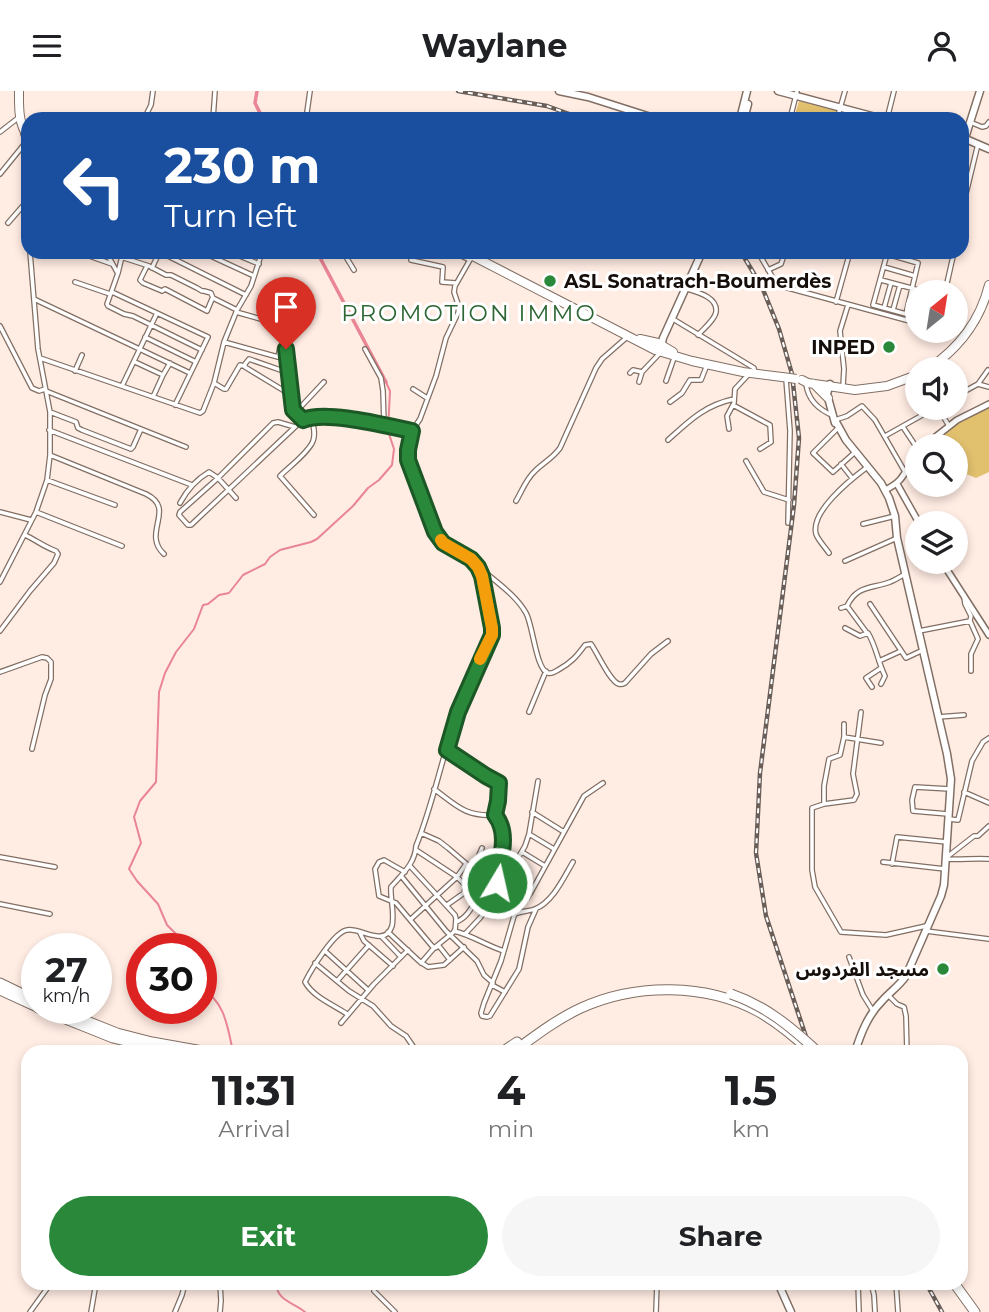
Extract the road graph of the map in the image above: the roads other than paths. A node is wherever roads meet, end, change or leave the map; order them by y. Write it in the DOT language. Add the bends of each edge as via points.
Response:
graph roads {
  1 [pos="21,91"];
  2 [pos="153,91"];
  3 [pos="215,91"];
  4 [pos="310,91"];
  5 [pos="559,91"];
  6 [pos="749,91"];
  7 [pos="778,91"];
  8 [pos="845,91"];
  9 [pos="894,91"];
  10 [pos="978,91"];
  11 [pos="796,93"];
  12 [pos="840,108"];
  13 [pos="23,112"];
  14 [pos="148,112"];
  15 [pos="214,112"];
  16 [pos="307,112"];
  17 [pos="635,112"];
  18 [pos="744,112"];
  19 [pos="792,112"];
  20 [pos="839,112"];
  21 [pos="852,112"];
  22 [pos="887,112"];
  23 [pos="20,116"];
  24 [pos="970,122"];
  25 [pos="989,122"];
  26 [pos="969,126"];
  27 [pos="0,132"];
  28 [pos="969,138"];
  29 [pos="969,139"];
  30 [pos="21,142"];
  31 [pos="978,144"];
  32 [pos="989,147"];
  33 [pos="0,173"];
  34 [pos="969,181"];
  35 [pos="21,208"];
  36 [pos="8,223"];
  37 [pos="30,259"];
  38 [pos="98,259"];
  39 [pos="110,259"];
  40 [pos="121,259"];
  41 [pos="131,259"];
  42 [pos="155,259"];
  43 [pos="174,259"];
  44 [pos="217,259"];
  45 [pos="247,259"];
  46 [pos="260,259"];
  47 [pos="347,259"];
  48 [pos="468,259"];
  49 [pos="480,259"];
  50 [pos="481,259"];
  51 [pos="697,259"];
  52 [pos="697,259"];
  53 [pos="762,259"];
  54 [pos="783,259"];
  55 [pos="848,259"];
  56 [pos="886,259"];
  57 [pos="904,259"];
  58 [pos="952,259"];
  59 [pos="411,260"];
  60 [pos="112,264"];
  61 [pos="259,264"];
  62 [pos="149,267"];
  63 [pos="884,267"];
  64 [pos="354,270"];
  65 [pos="768,270"];
  66 [pos="117,273"];
  67 [pos="915,276"];
  68 [pos="255,277"];
  69 [pos="880,280"];
  70 [pos="914,280"];
  71 [pos="948,280"];
  72 [pos="75,282"];
  73 [pos="456,283"];
  74 [pos="891,283"];
  75 [pos="900,285"];
  76 [pos="989,285"];
  77 [pos="905,286"];
  78 [pos="685,288"];
  79 [pos="111,293"];
  80 [pos="246,295"];
  81 [pos="213,298"];
  82 [pos="33,299"];
  83 [pos="836,302"];
  84 [pos="848,305"];
  85 [pos="884,308"];
  86 [pos="237,311"];
  87 [pos="893,311"];
  88 [pos="157,313"];
  89 [pos="905,314"];
  90 [pos="671,318"];
  91 [pos="905,320"];
  92 [pos="151,325"];
  93 [pos="0,326"];
  94 [pos="698,335"];
  95 [pos="145,337"];
  96 [pos="628,337"];
  97 [pos="224,342"];
  98 [pos="657,348"];
  99 [pos="140,349"];
  100 [pos="286,349"];
  101 [pos="365,349"];
  102 [pos="202,350"];
  103 [pos="82,355"];
  104 [pos="675,356"];
  105 [pos="945,357"];
  106 [pos="40,358"];
  107 [pos="135,362"];
  108 [pos="196,362"];
  109 [pos="170,363"];
  110 [pos="705,363"];
  111 [pos="244,366"];
  112 [pos="988,370"];
  113 [pos="75,371"];
  114 [pos="642,372"];
  115 [pos="190,373"];
  116 [pos="289,373"];
  117 [pos="630,373"];
  118 [pos="752,373"];
  119 [pos="163,375"];
  120 [pos="905,379"];
  121 [pos="799,380"];
  122 [pos="324,381"];
  123 [pos="639,381"];
  124 [pos="666,381"];
  125 [pos="214,383"];
  126 [pos="978,384"];
  127 [pos="122,386"];
  128 [pos="989,387"];
  129 [pos="968,389"];
  130 [pos="46,390"];
  131 [pos="413,390"];
  132 [pos="833,391"];
  133 [pos="293,395"];
  134 [pos="153,397"];
  135 [pos="427,398"];
  136 [pos="670,402"];
  137 [pos="733,402"];
  138 [pos="989,404"];
  139 [pos="175,405"];
  140 [pos="50,412"];
  141 [pos="295,413"];
  142 [pos="311,417"];
  143 [pos="303,420"];
  144 [pos="916,420"];
  145 [pos="945,420"];
  146 [pos="835,422"];
  147 [pos="384,424"];
  148 [pos="295,426"];
  149 [pos="949,426"];
  150 [pos="903,427"];
  151 [pos="141,429"];
  152 [pos="729,429"];
  153 [pos="49,430"];
  154 [pos="412,431"];
  155 [pos="908,434"];
  156 [pos="939,434"];
  157 [pos="885,436"];
  158 [pos="668,440"];
  159 [pos="186,447"];
  160 [pos="760,449"];
  161 [pos="854,453"];
  162 [pos="50,455"];
  163 [pos="746,461"];
  164 [pos="841,464"];
  165 [pos="866,468"];
  166 [pos="905,470"];
  167 [pos="905,473"];
  168 [pos="218,478"];
  169 [pos="852,478"];
  170 [pos="47,480"];
  171 [pos="897,484"];
  172 [pos="192,485"];
  173 [pos="883,488"];
  174 [pos="228,490"];
  175 [pos="236,498"];
  176 [pos="789,500"];
  177 [pos="516,501"];
  178 [pos="180,503"];
  179 [pos="115,505"];
  180 [pos="912,511"];
  181 [pos="0,512"];
  182 [pos="36,512"];
  183 [pos="314,515"];
  184 [pos="895,516"];
  185 [pos="31,520"];
  186 [pos="788,523"];
  187 [pos="863,524"];
  188 [pos="25,535"];
  189 [pos="897,538"];
  190 [pos="150,543"];
  191 [pos="157,545"];
  192 [pos="122,546"];
  193 [pos="829,553"];
  194 [pos="164,554"];
  195 [pos="845,561"];
  196 [pos="478,567"];
  197 [pos="905,574"];
  198 [pos="950,574"];
  199 [pos="0,582"];
  200 [pos="964,596"];
  201 [pos="870,604"];
  202 [pos="847,606"];
  203 [pos="841,608"];
  204 [pos="970,621"];
  205 [pos="845,628"];
  206 [pos="0,631"];
  207 [pos="919,631"];
  208 [pos="868,633"];
  209 [pos="989,635"];
  210 [pos="668,641"];
  211 [pos="923,650"];
  212 [pos="901,651"];
  213 [pos="879,661"];
  214 [pos="881,668"];
  215 [pos="546,671"];
  216 [pos="971,671"];
  217 [pos="0,672"];
  218 [pos="881,684"];
  219 [pos="872,687"];
  220 [pos="529,712"];
  221 [pos="861,712"];
  222 [pos="964,715"];
  223 [pos="938,717"];
  224 [pos="844,724"];
  225 [pos="844,737"];
  226 [pos="858,739"];
  227 [pos="988,741"];
  228 [pos="881,743"];
  229 [pos="32,749"];
  230 [pos="447,750"];
  231 [pos="538,781"];
  232 [pos="603,783"];
  233 [pos="434,789"];
  234 [pos="950,789"];
  235 [pos="964,792"];
  236 [pos="989,803"];
  237 [pos="824,804"];
  238 [pos="532,812"];
  239 [pos="495,815"];
  240 [pos="949,817"];
  241 [pos="989,826"];
  242 [pos="564,832"];
  243 [pos="421,833"];
  244 [pos="529,834"];
  245 [pos="947,842"];
  246 [pos="482,848"];
  247 [pos="554,849"];
  248 [pos="416,850"];
  249 [pos="522,852"];
  250 [pos="0,856"];
  251 [pos="946,859"];
  252 [pos="989,859"];
  253 [pos="573,862"];
  254 [pos="883,862"];
  255 [pos="466,864"];
  256 [pos="892,864"];
  257 [pos="410,866"];
  258 [pos="545,866"];
  259 [pos="55,867"];
  260 [pos="945,869"];
  261 [pos="473,870"];
  262 [pos="403,874"];
  263 [pos="457,877"];
  264 [pos="491,882"];
  265 [pos="502,886"];
  266 [pos="438,895"];
  267 [pos="394,902"];
  268 [pos="0,904"];
  269 [pos="447,905"];
  270 [pos="426,906"];
  271 [pos="520,908"];
  272 [pos="536,909"];
  273 [pos="516,913"];
  274 [pos="50,914"];
  275 [pos="411,919"];
  276 [pos="456,922"];
  277 [pos="928,928"];
  278 [pos="445,929"];
  279 [pos="456,931"];
  280 [pos="359,932"];
  281 [pos="388,932"];
  282 [pos="466,934"];
  283 [pos="450,935"];
  284 [pos="382,936"];
  285 [pos="989,939"];
  286 [pos="369,945"];
  287 [pos="436,947"];
  288 [pos="464,947"];
  289 [pos="408,950"];
  290 [pos="325,951"];
  291 [pos="504,951"];
  292 [pos="401,957"];
  293 [pos="849,957"];
  294 [pos="450,960"];
  295 [pos="316,963"];
  296 [pos="421,963"];
  297 [pos="393,966"];
  298 [pos="346,970"];
  299 [pos="337,981"];
  300 [pos="0,983"];
  301 [pos="493,984"];
  302 [pos="0,990"];
  303 [pos="368,990"];
  304 [pos="505,992"];
  305 [pos="21,993"];
  306 [pos="888,995"];
  307 [pos="731,997"];
  308 [pos="360,999"];
  309 [pos="21,1000"];
  310 [pos="873,1011"];
  311 [pos="347,1014"];
  312 [pos="341,1023"];
  313 [pos="78,1024"];
  314 [pos="92,1024"];
  315 [pos="142,1045"];
  316 [pos="169,1045"];
  317 [pos="412,1045"];
  318 [pos="512,1045"];
  319 [pos="523,1045"];
  320 [pos="802,1045"];
  321 [pos="810,1045"];
  322 [pos="857,1045"];
  323 [pos="908,1045"];
  324 [pos="46,1290"];
  325 [pos="95,1290"];
  326 [pos="183,1290"];
  327 [pos="220,1290"];
  328 [pos="657,1290"];
  329 [pos="781,1290"];
  330 [pos="858,1290"];
  331 [pos="873,1290"];
  332 [pos="896,1290"];
  333 [pos="959,1290"];
  334 [pos="964,1290"];
  335 [pos="374,1291"];
  336 [pos="30,1312"];
  337 [pos="92,1312"];
  338 [pos="175,1312"];
  339 [pos="220,1312"];
  340 [pos="395,1312"];
  341 [pos="656,1312"];
  342 [pos="791,1312"];
  343 [pos="859,1312"];
  344 [pos="875,1312"];
  345 [pos="898,1312"];
  346 [pos="975,1312"];
  347 [pos="980,1312"];
  1 -- 13 [label="main road"];
  1 -- 23 [label="main road"];
  2 -- 14 [label="street"];
  3 -- 15 [label="street"];
  4 -- 16 [label="street"];
  5 -- 17 [label="main road"];
  6 -- 18 [label="main road"];
  7 -- 11 [label="main road"];
  8 -- 12 [label="street"];
  9 -- 22 [label="street"];
  10 -- 24 [label="main road"];
  11 -- 12 [label="main road"];
  11 -- 19 [label="street"];
  12 -- 20 [label="street"];
  12 -- 21 [label="main road"];
  23 -- 27 [label="street"];
  24 -- 25 [label="street" via="982,127"];
  24 -- 26 [label="main road"];
  28 -- 32 [label="main road"];
  29 -- 31 [label="main road"];
  30 -- 33 [label="street"];
  31 -- 32 [label="main road"];
  31 -- 34 [label="street"];
  35 -- 36 [label="street"];
  37 -- 82 [label="street"];
  38 -- 60 [label="street"];
  39 -- 60 [label="street"];
  40 -- 66 [label="street"];
  41 -- 62 [label="street"];
  42 -- 62 [label="street"];
  43 -- 80 [label="street"];
  44 -- 68 [label="street"];
  45 -- 61 [label="street"];
  46 -- 61 [label="street"];
  47 -- 64 [label="street"];
  48 -- 73 [label="street"];
  49 -- 96 [label="main road"];
  50 -- 98 [label="main road"];
  51 -- 78 [label="main road"];
  52 -- 98 [label="main road"];
  53 -- 65 [label="street"];
  54 -- 65 [label="street"];
  55 -- 83 [label="street"];
  56 -- 63 [label="street"];
  57 -- 67 [label="street" via="918,263"];
  58 -- 71 [label="street"];
  59 -- 73 [label="street" via="443,267 442,282"];
  60 -- 66 [label="street"];
  61 -- 68 [label="street"];
  62 -- 81 [label="street" via="213,294"];
  62 -- 81 [label="street" via="140,280 143,283 206,311"];
  63 -- 67 [label="street"];
  63 -- 69 [label="street"];
  65 -- 83 [label="street" via="777,285"];
  66 -- 79 [label="street"];
  67 -- 70 [label="street"];
  68 -- 80 [label="street"];
  69 -- 74 [label="street"];
  69 -- 85 [label="street" via="873,305"];
  72 -- 79 [label="street"];
  73 -- 135 [label="street" via="458,313"];
  74 -- 75 [label="street"];
  74 -- 85 [label="street"];
  75 -- 77 [label="street"];
  75 -- 87 [label="street"];
  76 -- 105 [label="main road" via="966,335"];
  78 -- 90 [label="main road"];
  78 -- 94 [label="street" via="706,295 716,311"];
  79 -- 88 [label="street"];
  79 -- 92 [label="street" via="108,306"];
  80 -- 86 [label="street"];
  81 -- 86 [label="street"];
  82 -- 99 [label="street"];
  82 -- 106 [label="street"];
  83 -- 84 [label="street"];
  84 -- 91 [label="street"];
  84 -- 132 [label="street" via="840,331 844,369"];
  85 -- 87 [label="street"];
  86 -- 97 [label="street"];
  86 -- 100 [label="street" via="275,323 283,321"];
  87 -- 89 [label="street"];
  88 -- 92 [label="street"];
  88 -- 102 [label="street" via="208,337"];
  90 -- 94 [label="street"];
  90 -- 98 [label="main road"];
  92 -- 95 [label="street"];
  92 -- 102 [label="street"];
  93 -- 130 [label="street" via="32,388"];
  94 -- 118 [label="street" via="754,368"];
  95 -- 99 [label="street"];
  95 -- 108 [label="street"];
  96 -- 98 [label="main road"];
  96 -- 177 [label="street" via="602,359 560,448 535,471"];
  97 -- 100 [label="street" via="278,357 280,347"];
  97 -- 125 [label="street"];
  98 -- 104 [label="main road"];
  98 -- 110 [label="main road"];
  98 -- 114 [label="street"];
  99 -- 107 [label="street"];
  99 -- 109 [label="street"];
  100 -- 116 [label="street"];
  101 -- 147 [label="street" via="381,378"];
  102 -- 108 [label="street"];
  103 -- 113 [label="street"];
  104 -- 110 [label="main road"];
  104 -- 124 [label="street"];
  106 -- 113 [label="street"];
  106 -- 130 [label="street"];
  107 -- 119 [label="street"];
  107 -- 127 [label="street"];
  108 -- 115 [label="street"];
  109 -- 115 [label="street"];
  109 -- 119 [label="street"];
  110 -- 118 [label="main road"];
  110 -- 136 [label="street" via="701,380 690,380"];
  111 -- 116 [label="street" via="249,359"];
  111 -- 125 [label="street" via="240,365 226,389"];
  111 -- 133 [label="street"];
  112 -- 126 [label="street"];
  113 -- 127 [label="street"];
  114 -- 117 [label="street"];
  114 -- 123 [label="street"];
  115 -- 139 [label="street"];
  116 -- 133 [label="street"];
  118 -- 121 [label="main road"];
  118 -- 137 [label="street" via="738,384"];
  119 -- 134 [label="street"];
  120 -- 132 [label="main road"];
  121 -- 132 [label="main road"];
  121 -- 132 [label="main road"];
  121 -- 146 [label="street"];
  121 -- 176 [label="street" via="790,431"];
  122 -- 141 [label="street"];
  125 -- 139 [label="street" via="200,413"];
  126 -- 128 [label="street"];
  126 -- 129 [label="street"];
  127 -- 134 [label="street"];
  130 -- 140 [label="street"];
  130 -- 151 [label="street"];
  131 -- 135 [label="street"];
  132 -- 146 [label="main road"];
  133 -- 141 [label="street"];
  134 -- 139 [label="street"];
  135 -- 154 [label="street"];
  137 -- 152 [label="street" via="727,416"];
  137 -- 158 [label="street" via="703,410"];
  137 -- 160 [label="street" via="771,427 771,442"];
  138 -- 149 [label="street"];
  140 -- 151 [label="street" via="131,449"];
  140 -- 153 [label="street"];
  141 -- 143 [label="street"];
  142 -- 143 [label="street"];
  142 -- 147 [label="street"];
  142 -- 183 [label="street" via="313,441 280,476"];
  143 -- 148 [label="street"];
  144 -- 150 [label="street"];
  145 -- 149 [label="street"];
  146 -- 157 [label="street" via="862,406"];
  146 -- 161 [label="main road"];
  146 -- 164 [label="street" via="813,453 833,472"];
  146 -- 173 [label="main road"];
  147 -- 154 [label="street"];
  148 -- 168 [label="street" via="273,423"];
  148 -- 174 [label="street"];
  149 -- 156 [label="street"];
  150 -- 155 [label="street"];
  150 -- 157 [label="street"];
  151 -- 159 [label="street"];
  153 -- 162 [label="street"];
  153 -- 172 [label="street"];
  154 -- 196 [label="street" via="408,460 435,532"];
  157 -- 166 [label="street"];
  161 -- 164 [label="street"];
  161 -- 165 [label="main road"];
  162 -- 170 [label="street"];
  162 -- 191 [label="street" via="156,499 160,509"];
  163 -- 176 [label="street" via="764,492"];
  164 -- 169 [label="street"];
  165 -- 169 [label="street"];
  165 -- 173 [label="main road"];
  167 -- 171 [label="street"];
  168 -- 172 [label="street" via="209,472"];
  168 -- 174 [label="street"];
  168 -- 174 [label="street" via="179,515 190,525"];
  169 -- 193 [label="street" via="830,499 816,524 817,535"];
  170 -- 179 [label="street"];
  170 -- 182 [label="street"];
  171 -- 173 [label="street"];
  171 -- 180 [label="street"];
  172 -- 178 [label="street"];
  173 -- 184 [label="main road"];
  174 -- 175 [label="street"];
  176 -- 186 [label="street"];
  181 -- 185 [label="street"];
  182 -- 185 [label="street"];
  182 -- 192 [label="street"];
  184 -- 187 [label="street"];
  184 -- 189 [label="main road"];
  185 -- 188 [label="street"];
  188 -- 199 [label="street"];
  188 -- 206 [label="street" via="56,551 57,559"];
  189 -- 195 [label="street"];
  189 -- 197 [label="main road"];
  190 -- 191 [label="street"];
  191 -- 194 [label="street"];
  196 -- 215 [label="street" via="527,614"];
  196 -- 230 [label="street" via="492,635 458,712"];
  197 -- 202 [label="street" via="863,588"];
  197 -- 207 [label="main road"];
  198 -- 200 [label="street"];
  200 -- 204 [label="street"];
  200 -- 209 [label="street"];
  201 -- 212 [label="street"];
  202 -- 203 [label="street"];
  202 -- 208 [label="street"];
  204 -- 207 [label="street"];
  204 -- 216 [label="street" via="978,638 970,657"];
  205 -- 208 [label="street" via="860,636"];
  207 -- 211 [label="main road"];
  208 -- 213 [label="street"];
  210 -- 215 [label="street" via="622,684 611,677 591,644 565,666"];
  211 -- 212 [label="street" via="906,658"];
  211 -- 223 [label="main road"];
  212 -- 213 [label="street"];
  213 -- 214 [label="street"];
  214 -- 218 [label="street" via="885,676"];
  214 -- 219 [label="street" via="866,678"];
  215 -- 220 [label="street"];
  217 -- 229 [label="street" via="43,657 51,661"];
  221 -- 226 [label="street"];
  222 -- 223 [label="street"];
  223 -- 234 [label="main road"];
  224 -- 225 [label="street"];
  225 -- 226 [label="street"];
  225 -- 237 [label="street" via="840,755 829,759"];
  226 -- 228 [label="street"];
  226 -- 237 [label="street" via="854,800"];
  227 -- 235 [label="street" via="972,761"];
  230 -- 233 [label="street"];
  230 -- 239 [label="street" via="499,783"];
  231 -- 238 [label="street"];
  232 -- 242 [label="street" via="584,796"];
  233 -- 239 [label="street" via="466,811"];
  233 -- 243 [label="street"];
  234 -- 240 [label="main road"];
  234 -- 240 [label="street" via="915,787 912,800 914,811"];
  235 -- 236 [label="street"];
  235 -- 240 [label="street" via="957,820"];
  237 -- 277 [label="street" via="812,808 812,870 815,887 841,932 886,935"];
  238 -- 242 [label="street"];
  238 -- 244 [label="street"];
  239 -- 264 [label="street" via="501,822 502,848"];
  240 -- 245 [label="main road"];
  241 -- 251 [label="street"];
  242 -- 247 [label="street"];
  243 -- 248 [label="street"];
  243 -- 255 [label="street" via="439,841"];
  244 -- 247 [label="street"];
  244 -- 249 [label="street"];
  245 -- 251 [label="main road"];
  245 -- 256 [label="street" via="897,837"];
  246 -- 261 [label="street"];
  247 -- 258 [label="street"];
  248 -- 257 [label="street"];
  248 -- 263 [label="street"];
  249 -- 258 [label="street"];
  249 -- 265 [label="street"];
  250 -- 259 [label="street"];
  251 -- 252 [label="street"];
  251 -- 260 [label="main road"];
  253 -- 272 [label="street"];
  254 -- 256 [label="street"];
  255 -- 261 [label="street"];
  255 -- 263 [label="street"];
  256 -- 260 [label="street"];
  257 -- 262 [label="street"];
  257 -- 266 [label="street"];
  258 -- 271 [label="street"];
  260 -- 277 [label="main road" via="941,896"];
  261 -- 264 [label="street"];
  262 -- 267 [label="street" via="391,887"];
  262 -- 267 [label="street" via="383,860 376,867 379,895"];
  262 -- 270 [label="street"];
  263 -- 266 [label="street"];
  263 -- 269 [label="street" via="466,890"];
  264 -- 265 [label="street"];
  264 -- 276 [label="street" via="466,916"];
  265 -- 271 [label="street"];
  265 -- 282 [label="street"];
  266 -- 269 [label="street"];
  266 -- 270 [label="street"];
  267 -- 275 [label="street"];
  267 -- 281 [label="street"];
  268 -- 274 [label="street"];
  269 -- 276 [label="street"];
  270 -- 275 [label="street"];
  270 -- 278 [label="street"];
  271 -- 273 [label="street"];
  272 -- 273 [label="street"];
  272 -- 304 [label="street" via="519,967"];
  273 -- 291 [label="street"];
  275 -- 287 [label="street"];
  276 -- 279 [label="street"];
  277 -- 285 [label="street"];
  277 -- 306 [label="main road" via="906,976"];
  278 -- 279 [label="street"];
  278 -- 283 [label="street"];
  279 -- 282 [label="street"];
  279 -- 283 [label="street"];
  280 -- 284 [label="street"];
  280 -- 286 [label="street"];
  280 -- 290 [label="street" via="343,931"];
  281 -- 284 [label="street"];
  281 -- 289 [label="street"];
  282 -- 291 [label="street"];
  283 -- 287 [label="street"];
  283 -- 288 [label="street"];
  284 -- 292 [label="street"];
  286 -- 297 [label="street"];
  286 -- 298 [label="street"];
  287 -- 294 [label="street"];
  287 -- 296 [label="street"];
  288 -- 294 [label="street"];
  288 -- 301 [label="street"];
  289 -- 292 [label="street"];
  289 -- 296 [label="street"];
  290 -- 295 [label="street"];
  290 -- 298 [label="street"];
  291 -- 301 [label="street"];
  292 -- 297 [label="street"];
  293 -- 310 [label="street"];
  294 -- 296 [label="street" via="432,967"];
  295 -- 299 [label="street"];
  295 -- 311 [label="street" via="306,985"];
  297 -- 303 [label="street"];
  298 -- 299 [label="street"];
  298 -- 303 [label="street"];
  299 -- 308 [label="street"];
  300 -- 305 [label="highway"];
  301 -- 304 [label="street"];
  301 -- 304 [label="street" via="482,1016 490,1016"];
  302 -- 309 [label="highway"];
  303 -- 308 [label="street"];
  306 -- 310 [label="main road"];
  306 -- 323 [label="street" via="904,1007"];
  307 -- 318 [label="highway" via="671,984 614,991 563,1011"];
  307 -- 319 [label="highway" via="677,990 618,995 569,1014"];
  307 -- 320 [label="highway, bridge" via="772,1020"];
  307 -- 321 [label="highway, bridge" via="774,1015"];
  308 -- 311 [label="street"];
  308 -- 317 [label="street"];
  310 -- 322 [label="main road"];
  311 -- 312 [label="street"];
  313 -- 315 [label="highway"];
  314 -- 316 [label="highway"];
  324 -- 336 [label="street"];
  325 -- 337 [label="street"];
  326 -- 338 [label="street"];
  327 -- 339 [label="street"];
  328 -- 341 [label="street"];
  329 -- 342 [label="main road"];
  330 -- 343 [label="street"];
  331 -- 344 [label="street"];
  332 -- 345 [label="street"];
  333 -- 346 [label="highway"];
  334 -- 347 [label="highway"];
  335 -- 340 [label="street"];
}
